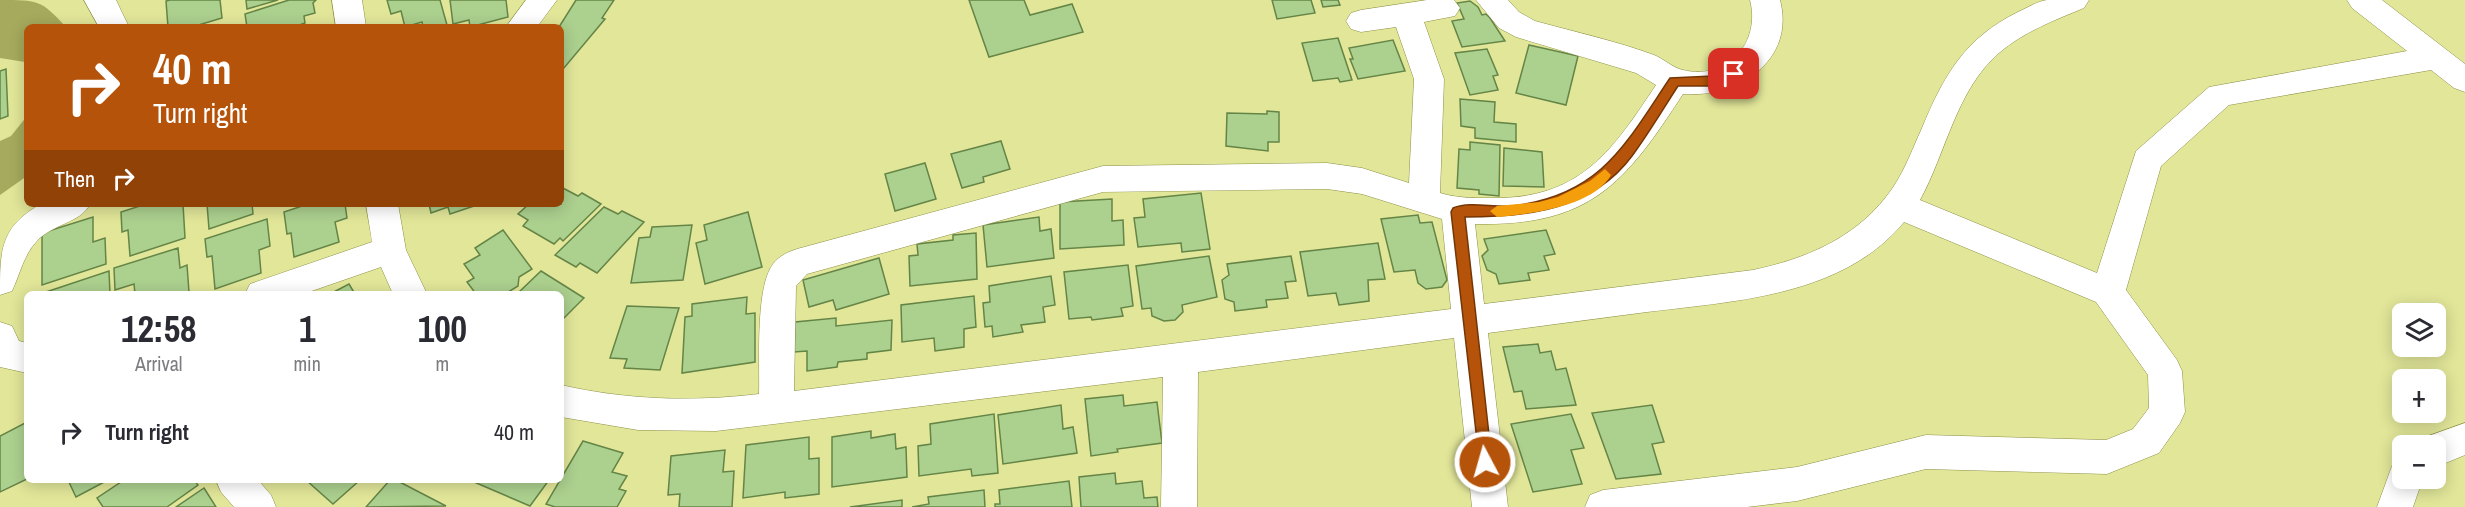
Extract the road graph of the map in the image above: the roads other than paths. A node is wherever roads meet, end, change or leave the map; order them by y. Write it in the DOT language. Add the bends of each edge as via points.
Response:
graph roads {
  1 [pos="99,0"];
  2 [pos="347,0"];
  3 [pos="542,0"];
  4 [pos="1491,0"];
  5 [pos="1765,0"];
  6 [pos="2074,0"];
  7 [pos="2361,0"];
  8 [pos="1445,8"];
  9 [pos="1406,14"];
  10 [pos="1360,21"];
  11 [pos="113,24"];
  12 [pos="351,24"];
  13 [pos="523,24"];
  14 [pos="2435,58"];
  15 [pos="2465,80"];
  16 [pos="1675,81"];
  17 [pos="1424,200"];
  18 [pos="1901,206"];
  19 [pos="67,207"];
  20 [pos="383,207"];
  21 [pos="1457,212"];
  22 [pos="390,250"];
  23 [pos="0,281"];
  24 [pos="271,291"];
  25 [pos="409,291"];
  26 [pos="2108,292"];
  27 [pos="1469,321"];
  28 [pos="0,337"];
  29 [pos="1181,357"];
  30 [pos="24,359"];
  31 [pos="24,362"];
  32 [pos="0,378"];
  33 [pos="564,402"];
  34 [pos="776,408"];
  35 [pos="2465,439"];
  36 [pos="2446,446"];
  37 [pos="237,483"];
  38 [pos="2402,489"];
  39 [pos="258,507"];
  40 [pos="1179,507"];
  41 [pos="1490,507"];
  42 [pos="1603,507"];
  43 [pos="2395,507"];
  1 -- 11 [label="street"];
  2 -- 12 [label="street"];
  3 -- 13 [label="street"];
  4 -- 16 [label="street" via="1509,20 1526,29 1646,64"];
  5 -- 16 [label="street" via="1770,11 1766,41 1750,62 1734,74 1714,81"];
  6 -- 18 [label="street" via="2007,31 1975,58 1954,88"];
  7 -- 14 [label="street"];
  8 -- 9 [label="street"];
  9 -- 10 [label="street"];
  9 -- 17 [label="street" via="1429,79"];
  14 -- 15 [label="street"];
  14 -- 26 [label="street" via="2220,95 2147,160"];
  16 -- 21 [label="street" via="1626,154 1595,184 1539,208"];
  17 -- 21 [label="street"];
  17 -- 34 [label="street" via="1362,181 1327,176 1103,179 797,263 785,273 779,286"];
  18 -- 26 [label="street"];
  18 -- 27 [label="street" via="1857,244 1808,270 1779,278"];
  19 -- 23 [label="street" via="31,223 17,239"];
  20 -- 22 [label="street"];
  21 -- 27 [label="street"];
  22 -- 24 [label="street"];
  22 -- 25 [label="street"];
  26 -- 42 [label="street" via="2165,371 2167,412 2146,441 2107,457 1926,452 1797,484"];
  27 -- 29 [label="street"];
  27 -- 41 [label="street"];
  28 -- 30 [label="street" via="6,354"];
  29 -- 34 [label="street"];
  29 -- 40 [label="street"];
  31 -- 32 [label="street"];
  33 -- 34 [label="street" via="657,417"];
  35 -- 36 [label="street"];
  37 -- 39 [label="street"];
  38 -- 43 [label="street"];
}
